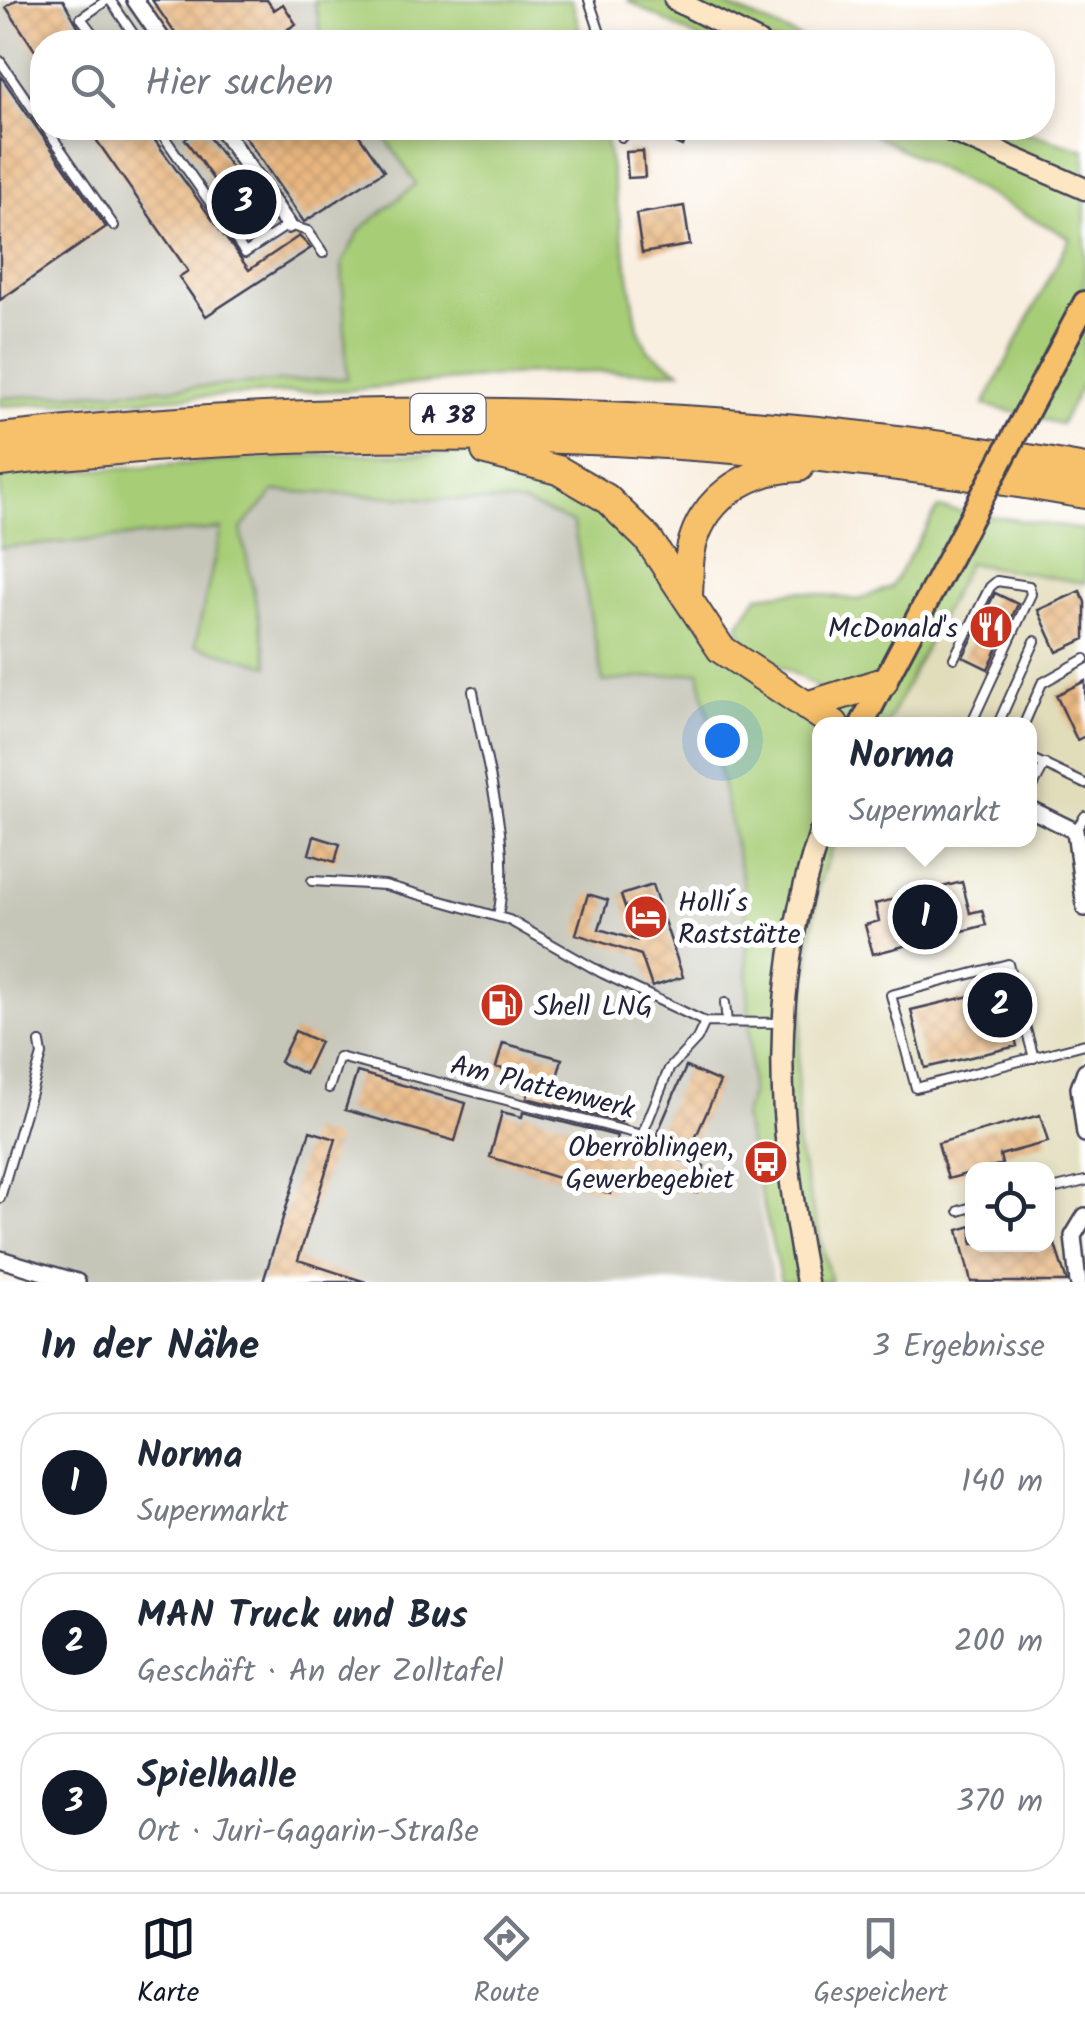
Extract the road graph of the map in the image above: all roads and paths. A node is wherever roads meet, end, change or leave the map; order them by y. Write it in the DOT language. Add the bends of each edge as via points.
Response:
graph roads {
  1 [pos="108,0"];
  2 [pos="135,0"];
  3 [pos="588,0"];
  4 [pos="675,0"];
  5 [pos="90,30"];
  6 [pos="130,30"];
  7 [pos="156,30"];
  8 [pos="599,30"];
  9 [pos="734,30"];
  10 [pos="0,61"];
  11 [pos="30,105"];
  12 [pos="54,140"];
  13 [pos="166,140"];
  14 [pos="230,140"];
  15 [pos="972,140"];
  16 [pos="1085,189"];
  17 [pos="288,225"];
  18 [pos="114,226"];
  19 [pos="323,253"];
  20 [pos="1085,303"];
  21 [pos="452,437"];
  22 [pos="0,438"];
  23 [pos="831,458"];
  24 [pos="0,462"];
  25 [pos="1085,469"];
  26 [pos="1085,494"];
  27 [pos="688,595"];
  28 [pos="1035,641"];
  29 [pos="954,658"];
  30 [pos="1085,659"];
  31 [pos="883,682"];
  32 [pos="472,691"];
  33 [pos="806,706"];
  34 [pos="823,717"];
  35 [pos="866,717"];
  36 [pos="974,717"];
  37 [pos="1001,717"];
  38 [pos="1027,717"];
  39 [pos="1037,761"];
  40 [pos="1045,764"];
  41 [pos="1037,779"];
  42 [pos="1085,784"];
  43 [pos="1037,812"];
  44 [pos="1085,816"];
  45 [pos="1075,831"];
  46 [pos="816,847"];
  47 [pos="312,881"];
  48 [pos="1085,908"];
  49 [pos="498,916"];
  50 [pos="724,1003"];
  51 [pos="705,1022"];
  52 [pos="781,1022"];
  53 [pos="727,1023"];
  54 [pos="40,1043"];
  55 [pos="1085,1044"];
  56 [pos="1034,1058"];
  57 [pos="1085,1071"];
  58 [pos="329,1088"];
  59 [pos="1085,1134"];
  60 [pos="1085,1181"];
  61 [pos="1055,1188"];
  62 [pos="0,1198"];
  63 [pos="965,1210"];
  64 [pos="959,1211"];
  65 [pos="1085,1216"];
  66 [pos="0,1260"];
  67 [pos="77,1282"];
  68 [pos="806,1282"];
  69 [pos="1078,1282"];
  1 -- 5 [label="lane" via="82,18"];
  1 -- 6 [label="lane"];
  2 -- 7 [label="street"];
  3 -- 8 [label="lane"];
  4 -- 9 [label="main road"];
  10 -- 11 [label="lane"];
  12 -- 18 [label="lane"];
  13 -- 17 [label="lane" via="245,253"];
  14 -- 17 [label="street"];
  15 -- 16 [label="main road"];
  17 -- 19 [label="lane" via="308,232"];
  20 -- 31 [label="main road, bridge"];
  21 -- 23 [label="highway, A 38"];
  21 -- 24 [label="highway, A 38" via="182,444"];
  21 -- 27 [label="highway" via="540,463 590,487 635,523"];
  22 -- 25 [label="highway, A 38" via="296,415 534,415 782,429"];
  23 -- 26 [label="highway, A 38"];
  23 -- 27 [label="highway" via="757,474 722,495 693,541"];
  27 -- 33 [label="highway" via="721,649"];
  28 -- 37 [label="lane"];
  29 -- 36 [label="lane" via="990,587 997,581 1029,586"];
  30 -- 38 [label="lane" via="1042,683"];
  31 -- 33 [label="highway"];
  31 -- 35 [label="main road"];
  32 -- 49 [label="lane" via="502,834"];
  33 -- 34 [label="highway"];
  39 -- 40 [label="lane"];
  40 -- 41 [label="lane"];
  40 -- 42 [label="lane"];
  43 -- 45 [label="street"];
  44 -- 45 [label="lane"];
  45 -- 48 [label="street"];
  46 -- 52 [label="main road" via="789,948"];
  47 -- 49 [label="lane" via="386,886"];
  49 -- 51 [label="lane"];
  50 -- 53 [label="lane"];
  51 -- 53 [label="lane"];
  51 -- 58 [label="lane, Am Plattenwerk" via="669,1069 642,1135 339,1057"];
  52 -- 53 [label="lane"];
  52 -- 68 [label="main road" via="782,1127"];
  54 -- 62 [label="lane"];
  55 -- 56 [label="lane"];
  56 -- 56 [label="lane" via="1008,964 891,995 916,1088"];
  57 -- 59 [label="street" via="1079,1088"];
  60 -- 61 [label="lane"];
  63 -- 64 [label="lane"];
  65 -- 69 [label="street" via="1073,1236"];
  66 -- 67 [label="street"];
}
